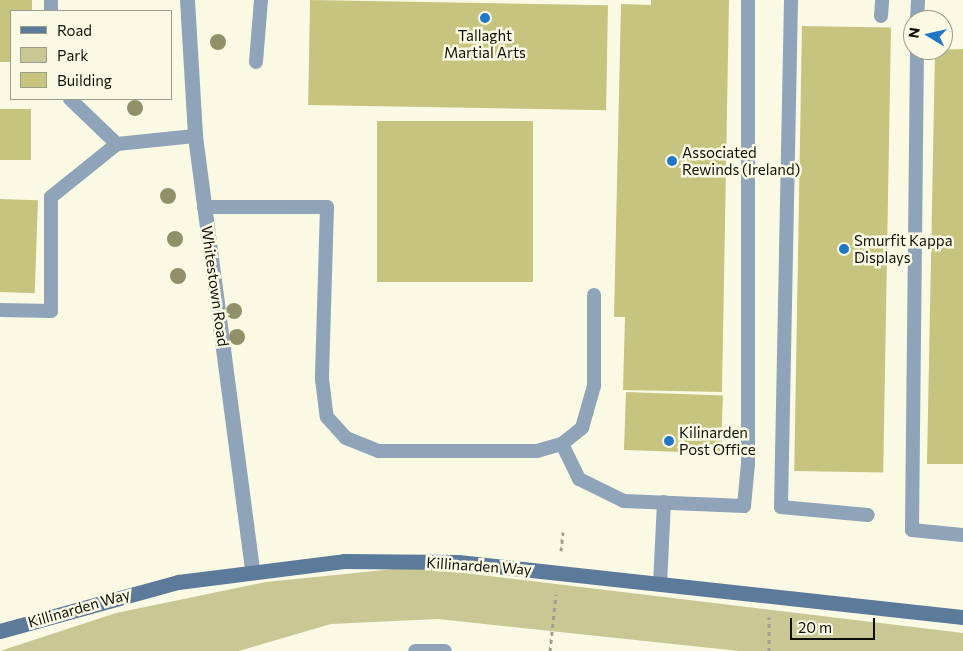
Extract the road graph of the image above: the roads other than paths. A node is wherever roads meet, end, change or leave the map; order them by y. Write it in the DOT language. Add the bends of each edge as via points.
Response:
graph roads {
  1 [pos="187,0"];
  2 [pos="261,0"];
  3 [pos="748,0"];
  4 [pos="791,0"];
  5 [pos="882,0"];
  6 [pos="881,16"];
  7 [pos="917,60"];
  8 [pos="256,62"];
  9 [pos="71,100"];
  10 [pos="195,136"];
  11 [pos="117,144"];
  12 [pos="204,207"];
  13 [pos="594,295"];
  14 [pos="0,310"];
  15 [pos="562,444"];
  16 [pos="664,502"];
  17 [pos="868,515"];
  18 [pos="963,534"];
  19 [pos="252,570"];
  20 [pos="660,584"];
  21 [pos="963,617"];
  22 [pos="0,631"];
  23 [pos="415,651"];
  24 [pos="444,651"];
  1 -- 10 [label="street, Whitestown Road"];
  2 -- 8 [label="lane"];
  3 -- 16 [label="lane" via="748,464 744,506"];
  4 -- 17 [label="lane" via="781,508"];
  5 -- 6 [label="lane"];
  7 -- 18 [label="lane" via="912,530"];
  9 -- 11 [label="lane"];
  10 -- 11 [label="lane"];
  10 -- 12 [label="street, Whitestown Road"];
  11 -- 14 [label="lane" via="52,197 51,311"];
  12 -- 15 [label="lane" via="327,207 322,379 327,417 346,438 379,451 537,451"];
  12 -- 19 [label="street, Whitestown Road"];
  13 -- 15 [label="lane" via="594,386 582,428"];
  15 -- 16 [label="lane" via="579,479 624,501"];
  16 -- 20 [label="lane"];
  19 -- 20 [label="street, Killinarden Way" via="344,561 458,562"];
  19 -- 22 [label="street, Killinarden Way" via="102,600"];
  20 -- 21 [label="street, Killinarden Way"];
  23 -- 24 [label="street"];
}
